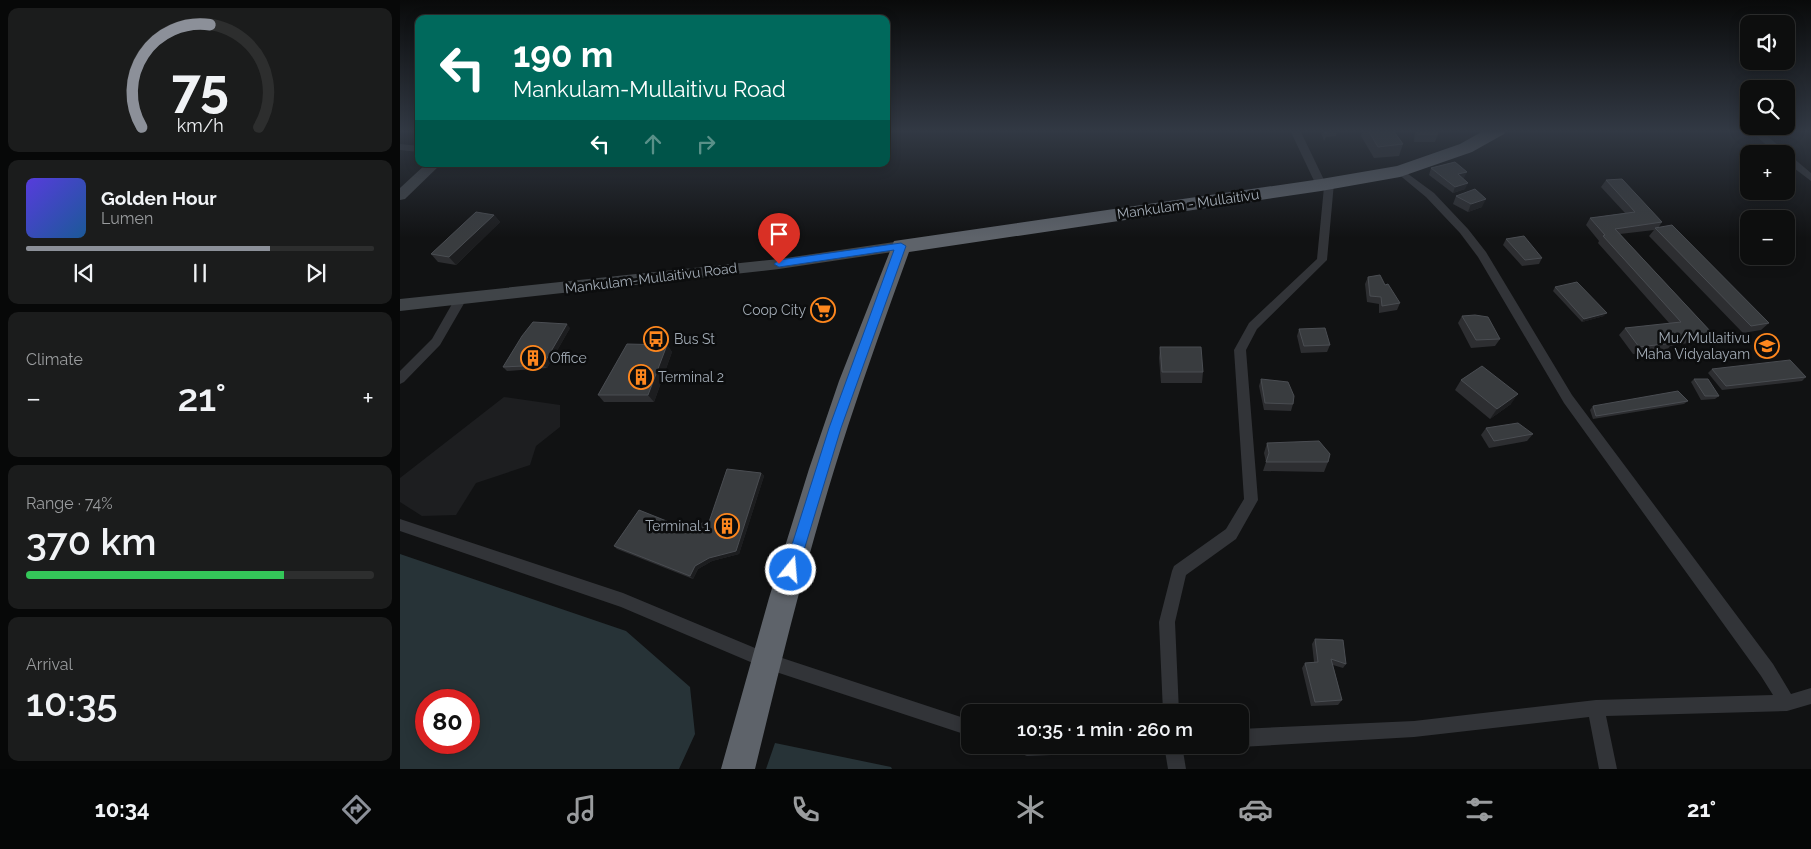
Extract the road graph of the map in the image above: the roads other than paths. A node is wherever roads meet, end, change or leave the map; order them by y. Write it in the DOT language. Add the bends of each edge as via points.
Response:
graph roads {
  1 [pos="1315,166"];
  2 [pos="1415,166"];
  3 [pos="1797,166"];
  4 [pos="431,167"];
  5 [pos="1400,171"];
  6 [pos="1811,178"];
  7 [pos="1325,184"];
  8 [pos="400,196"];
  9 [pos="901,246"];
  10 [pos="460,300"];
  11 [pos="400,305"];
  12 [pos="400,379"];
  13 [pos="400,525"];
  14 [pos="767,661"];
  15 [pos="1811,696"];
  16 [pos="1787,703"];
  17 [pos="1171,704"];
  18 [pos="1596,708"];
  19 [pos="961,725"];
  20 [pos="1249,738"];
  21 [pos="1174,754"];
  22 [pos="738,769"];
  23 [pos="1177,769"];
  24 [pos="1608,769"];
  1 -- 7 [label="street"];
  2 -- 5 [label="highway, Mankulam - Mullaitivu"];
  3 -- 6 [label="street"];
  4 -- 8 [label="street"];
  5 -- 7 [label="highway, Mankulam - Mullaitivu"];
  5 -- 16 [label="street" via="1430,195 1482,255 1568,400 1767,670"];
  7 -- 9 [label="highway, Mankulam - Mullaitivu"];
  7 -- 17 [label="street" via="1322,260 1253,326 1240,350 1252,500 1231,534 1179,571 1167,622"];
  9 -- 10 [label="street, Mankulam-Mullaitivu Road" via="779,264"];
  9 -- 14 [label="highway" via="835,428"];
  10 -- 11 [label="street, Mankulam-Mullaitivu Road"];
  10 -- 12 [label="street" via="436,342"];
  13 -- 14 [label="street" via="623,600"];
  14 -- 19 [label="street"];
  14 -- 22 [label="highway"];
  15 -- 16 [label="street"];
  16 -- 18 [label="street"];
  18 -- 20 [label="street" via="1414,729"];
  18 -- 24 [label="street"];
  21 -- 23 [label="street"];
}
